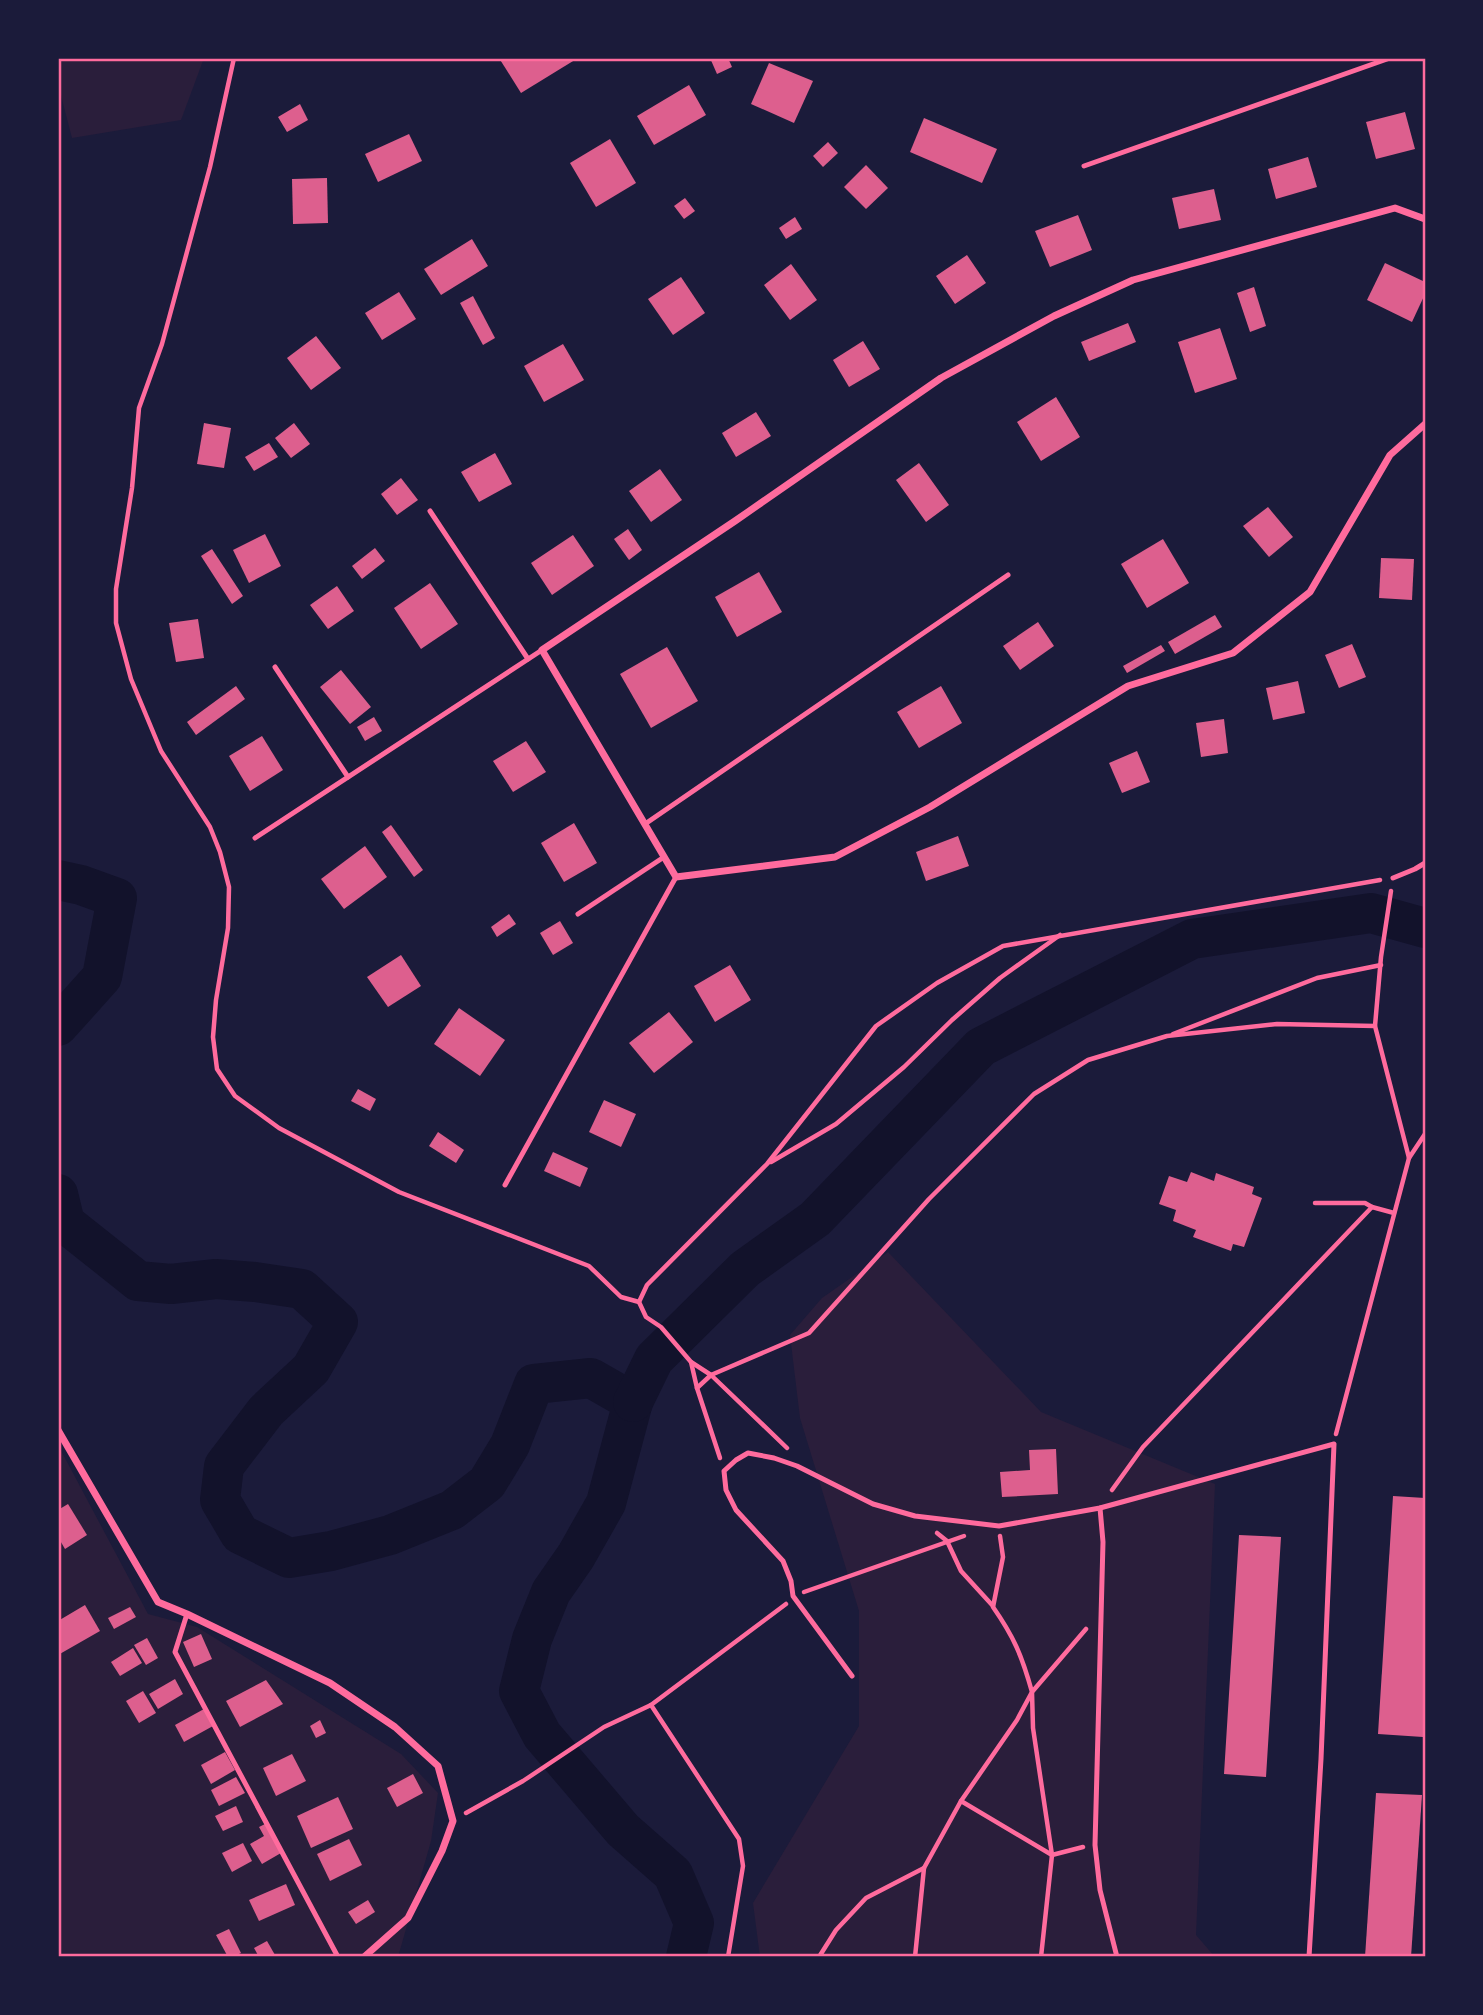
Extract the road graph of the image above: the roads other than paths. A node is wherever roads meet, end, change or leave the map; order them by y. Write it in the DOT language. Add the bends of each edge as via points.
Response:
graph roads {
  1 [pos="1390,58"];
  2 [pos="1084,166"];
  3 [pos="1425,219"];
  4 [pos="1425,424"];
  5 [pos="430,512"];
  6 [pos="1008,575"];
  7 [pos="542,650"];
  8 [pos="528,659"];
  9 [pos="275,667"];
  10 [pos="348,776"];
  11 [pos="645,824"];
  12 [pos="255,838"];
  13 [pos="664,857"];
  14 [pos="1425,863"];
  15 [pos="676,877"];
  16 [pos="1392,877"];
  17 [pos="578,914"];
  18 [pos="505,1185"];
  19 [pos="58,1430"];
  20 [pos="1100,1508"];
  21 [pos="187,1614"];
  22 [pos="852,1676"];
  23 [pos="338,1957"];
  24 [pos="364,1957"];
  25 [pos="1117,1957"];
  26 [pos="1309,1957"];
  1 -- 2 [label="lane"];
  3 -- 7 [label="street" via="1395,208 1133,281 1054,316 941,378"];
  4 -- 15 [label="street" via="1390,454 1310,592 1233,653 1128,686 930,807 835,857"];
  5 -- 8 [label="lane"];
  6 -- 11 [label="lane"];
  7 -- 8 [label="lane"];
  7 -- 11 [label="street"];
  8 -- 10 [label="lane"];
  9 -- 10 [label="lane"];
  10 -- 12 [label="lane"];
  11 -- 13 [label="street"];
  13 -- 15 [label="street"];
  13 -- 17 [label="lane"];
  14 -- 16 [label="lane"];
  15 -- 18 [label="lane"];
  19 -- 21 [label="street" via="158,1602"];
  20 -- 22 [label="lane" via="999,1525 915,1516 873,1504 774,1458 748,1453 736,1460 724,1471 726,1490 736,1510 783,1561 793,1596"];
  20 -- 25 [label="lane" via="1103,1542 1095,1845 1100,1890"];
  20 -- 26 [label="lane" via="1334,1444"];
  21 -- 23 [label="lane" via="174,1651"];
  21 -- 24 [label="street" via="330,1683 395,1727 438,1766 453,1821 442,1851 408,1918"];
}
